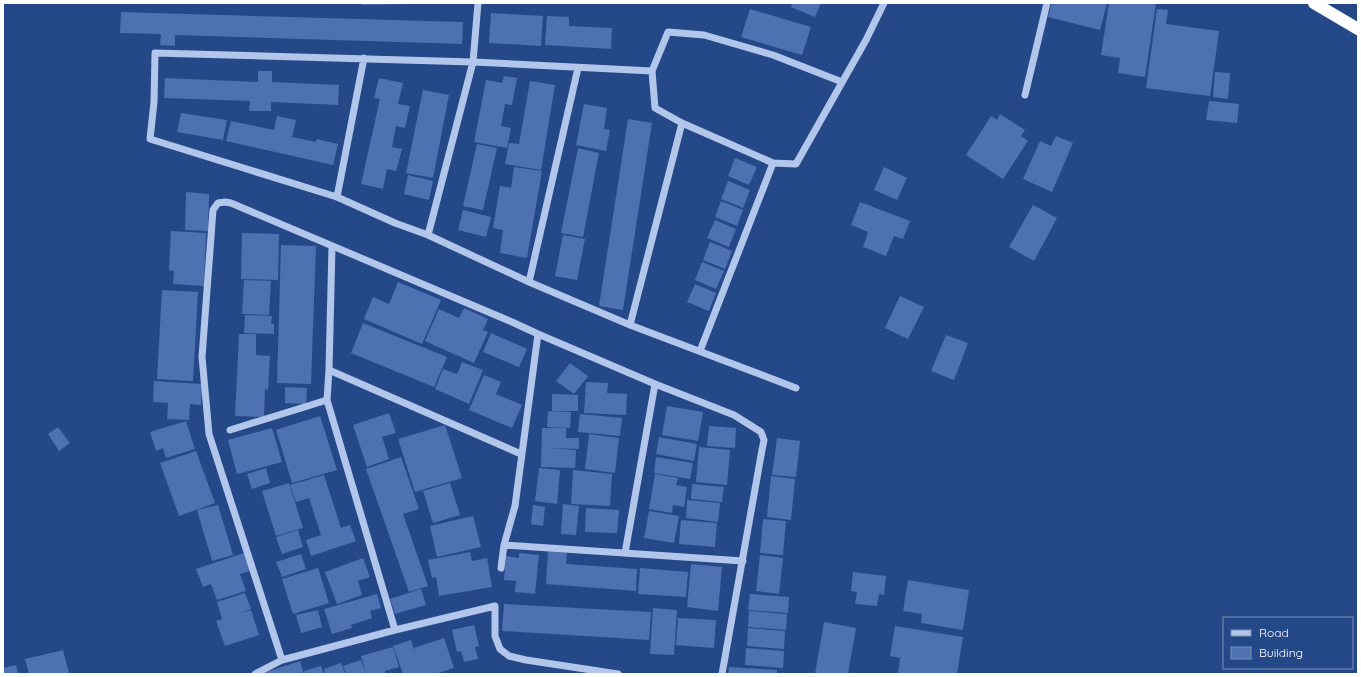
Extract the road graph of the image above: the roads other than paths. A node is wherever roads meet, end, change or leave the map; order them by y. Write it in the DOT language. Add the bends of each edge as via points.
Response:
graph roads {
  1 [pos="478,3"];
  2 [pos="884,3"];
  3 [pos="1047,3"];
  4 [pos="1314,3"];
  5 [pos="1357,30"];
  6 [pos="364,58"];
  7 [pos="473,62"];
  8 [pos="578,68"];
  9 [pos="652,71"];
  10 [pos="842,82"];
  11 [pos="1025,95"];
  12 [pos="682,123"];
  13 [pos="773,163"];
  14 [pos="337,197"];
  15 [pos="428,235"];
  16 [pos="332,246"];
  17 [pos="529,282"];
  18 [pos="630,325"];
  19 [pos="538,334"];
  20 [pos="700,352"];
  21 [pos="329,370"];
  22 [pos="655,384"];
  23 [pos="796,388"];
  24 [pos="326,400"];
  25 [pos="230,430"];
  26 [pos="521,454"];
  27 [pos="504,545"];
  28 [pos="625,553"];
  29 [pos="743,562"];
  30 [pos="501,568"];
  31 [pos="395,630"];
  32 [pos="282,660"];
  33 [pos="255,674"];
  34 [pos="618,674"];
  35 [pos="722,674"];
  1 -- 7 [label="street"];
  2 -- 10 [label="street"];
  3 -- 11 [label="street"];
  4 -- 5 [label="highway"];
  6 -- 7 [label="street"];
  6 -- 14 [label="street"];
  6 -- 14 [label="street" via="155,53 150,139"];
  7 -- 8 [label="street"];
  7 -- 15 [label="street"];
  8 -- 9 [label="street"];
  8 -- 17 [label="street"];
  9 -- 10 [label="street" via="668,32 704,35 772,55"];
  9 -- 12 [label="street" via="655,108"];
  10 -- 13 [label="street" via="796,164"];
  12 -- 13 [label="street"];
  12 -- 18 [label="street"];
  13 -- 20 [label="street"];
  14 -- 15 [label="street"];
  15 -- 17 [label="street"];
  16 -- 19 [label="street"];
  16 -- 21 [label="street"];
  16 -- 32 [label="street" via="231,203 218,203 213,210 202,357 209,434"];
  17 -- 18 [label="street"];
  18 -- 20 [label="street"];
  19 -- 22 [label="street"];
  19 -- 26 [label="street"];
  20 -- 23 [label="street"];
  21 -- 24 [label="street"];
  21 -- 26 [label="street"];
  22 -- 28 [label="street"];
  22 -- 29 [label="street" via="734,414 761,432 764,440"];
  24 -- 25 [label="street"];
  24 -- 31 [label="street"];
  26 -- 27 [label="street" via="515,506"];
  27 -- 28 [label="street"];
  27 -- 30 [label="street"];
  28 -- 29 [label="street"];
  29 -- 35 [label="street"];
  31 -- 32 [label="street"];
  31 -- 34 [label="street" via="495,606 494,636 500,648 509,656"];
  32 -- 33 [label="street"];
}
